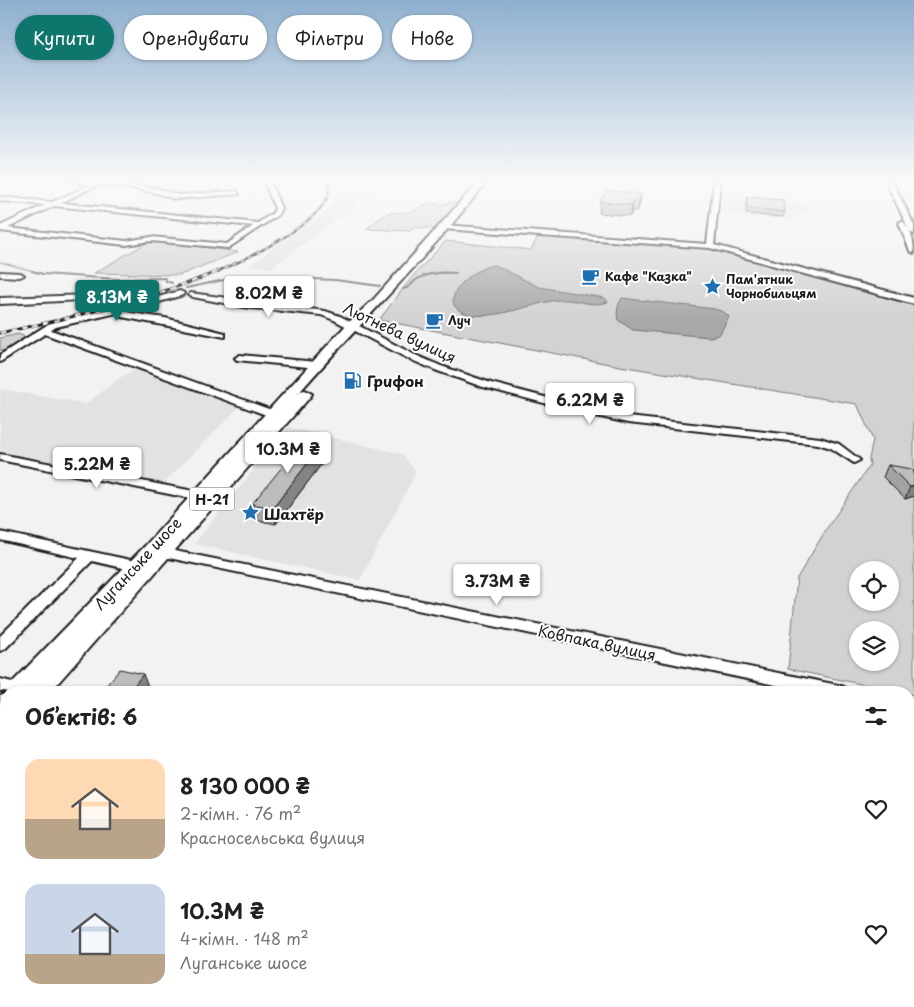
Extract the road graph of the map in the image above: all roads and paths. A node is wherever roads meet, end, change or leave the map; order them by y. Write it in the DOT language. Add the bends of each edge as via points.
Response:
graph roads {
  1 [pos="255,228"];
  2 [pos="443,228"];
  3 [pos="458,228"];
  4 [pos="712,228"];
  5 [pos="904,228"];
  6 [pos="0,229"];
  7 [pos="710,246"];
  8 [pos="914,251"];
  9 [pos="0,274"];
  10 [pos="20,275"];
  11 [pos="180,293"];
  12 [pos="193,295"];
  13 [pos="914,295"];
  14 [pos="120,296"];
  15 [pos="904,298"];
  16 [pos="914,301"];
  17 [pos="3,302"];
  18 [pos="119,310"];
  19 [pos="355,328"];
  20 [pos="45,331"];
  21 [pos="222,335"];
  22 [pos="240,358"];
  23 [pos="0,359"];
  24 [pos="317,365"];
  25 [pos="273,414"];
  26 [pos="0,457"];
  27 [pos="854,460"];
  28 [pos="199,496"];
  29 [pos="0,536"];
  30 [pos="158,551"];
  31 [pos="89,556"];
  32 [pos="135,566"];
  33 [pos="0,645"];
  34 [pos="17,686"];
  35 [pos="43,686"];
  36 [pos="788,686"];
  1 -- 6 [label="street" via="228,246 151,239 126,243"];
  2 -- 19 [label="main road, Луганське шосе / Н-21"];
  3 -- 7 [label="street"];
  4 -- 7 [label="street"];
  5 -- 8 [label="street"];
  7 -- 15 [label="street"];
  9 -- 10 [label="street"];
  11 -- 18 [label="street"];
  12 -- 19 [label="street, Лютнева вулиця" via="322,313"];
  13 -- 15 [label="street"];
  14 -- 17 [label="street"];
  15 -- 16 [label="street"];
  18 -- 20 [label="street" via="53,325"];
  18 -- 21 [label="street" via="122,314"];
  19 -- 24 [label="main road, Луганське шосе / Н-21"];
  19 -- 27 [label="street, Лютнева вулиця" via="410,356 487,385 628,420 820,441 835,446"];
  19 -- 30 [label="main road, Луганське шосе / Н-21" via="286,417"];
  20 -- 23 [label="street"];
  20 -- 25 [label="street"];
  22 -- 24 [label="street"];
  24 -- 25 [label="main road, Луганське шосе / Н-21"];
  25 -- 28 [label="main road, Луганське шосе / Н-21"];
  26 -- 28 [label="street"];
  28 -- 30 [label="main road, Луганське шосе / Н-21"];
  29 -- 31 [label="street"];
  30 -- 32 [label="main road, Луганське шосе / Н-21"];
  30 -- 35 [label="main road, Луганське шосе / Н-21"];
  30 -- 36 [label="street, Ковпака вулиця"];
  31 -- 32 [label="street"];
  31 -- 33 [label="street"];
  32 -- 34 [label="main road, Луганське шосе / Н-21"];
}
